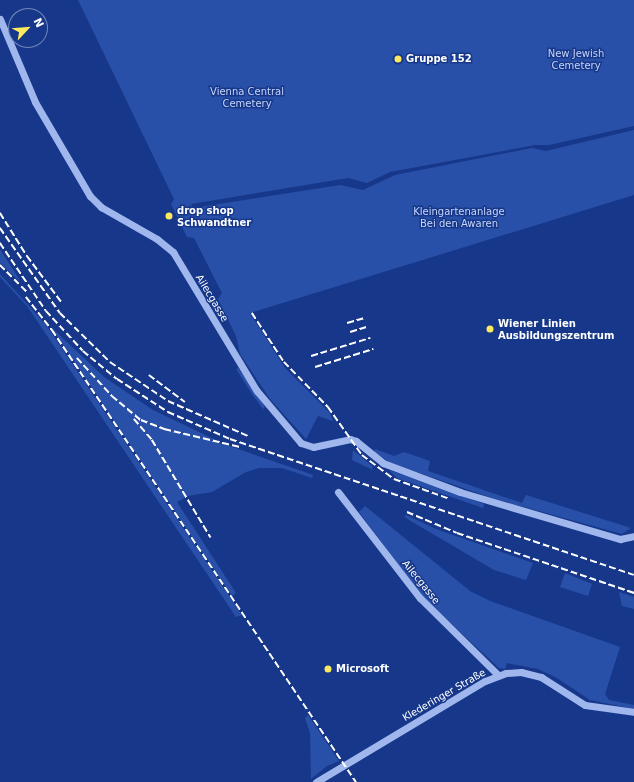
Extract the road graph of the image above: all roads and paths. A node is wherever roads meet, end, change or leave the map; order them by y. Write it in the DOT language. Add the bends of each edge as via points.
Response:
graph roads {
  1 [pos="0,19"];
  2 [pos="338,492"];
  3 [pos="634,536"];
  4 [pos="498,675"];
  5 [pos="634,712"];
  6 [pos="316,782"];
  1 -- 3 [label="street, Ailecgasse" via="35,102 80,180 101,207 158,238 173,252 257,391 301,443 308,447 324,446 350,439 383,463 460,492 620,539"];
  2 -- 4 [label="street, Ailecgasse" via="420,598"];
  4 -- 5 [label="street, Klederinger Straße" via="514,672 537,675 585,705"];
  4 -- 6 [label="street, Klederinger Straße"];
}
